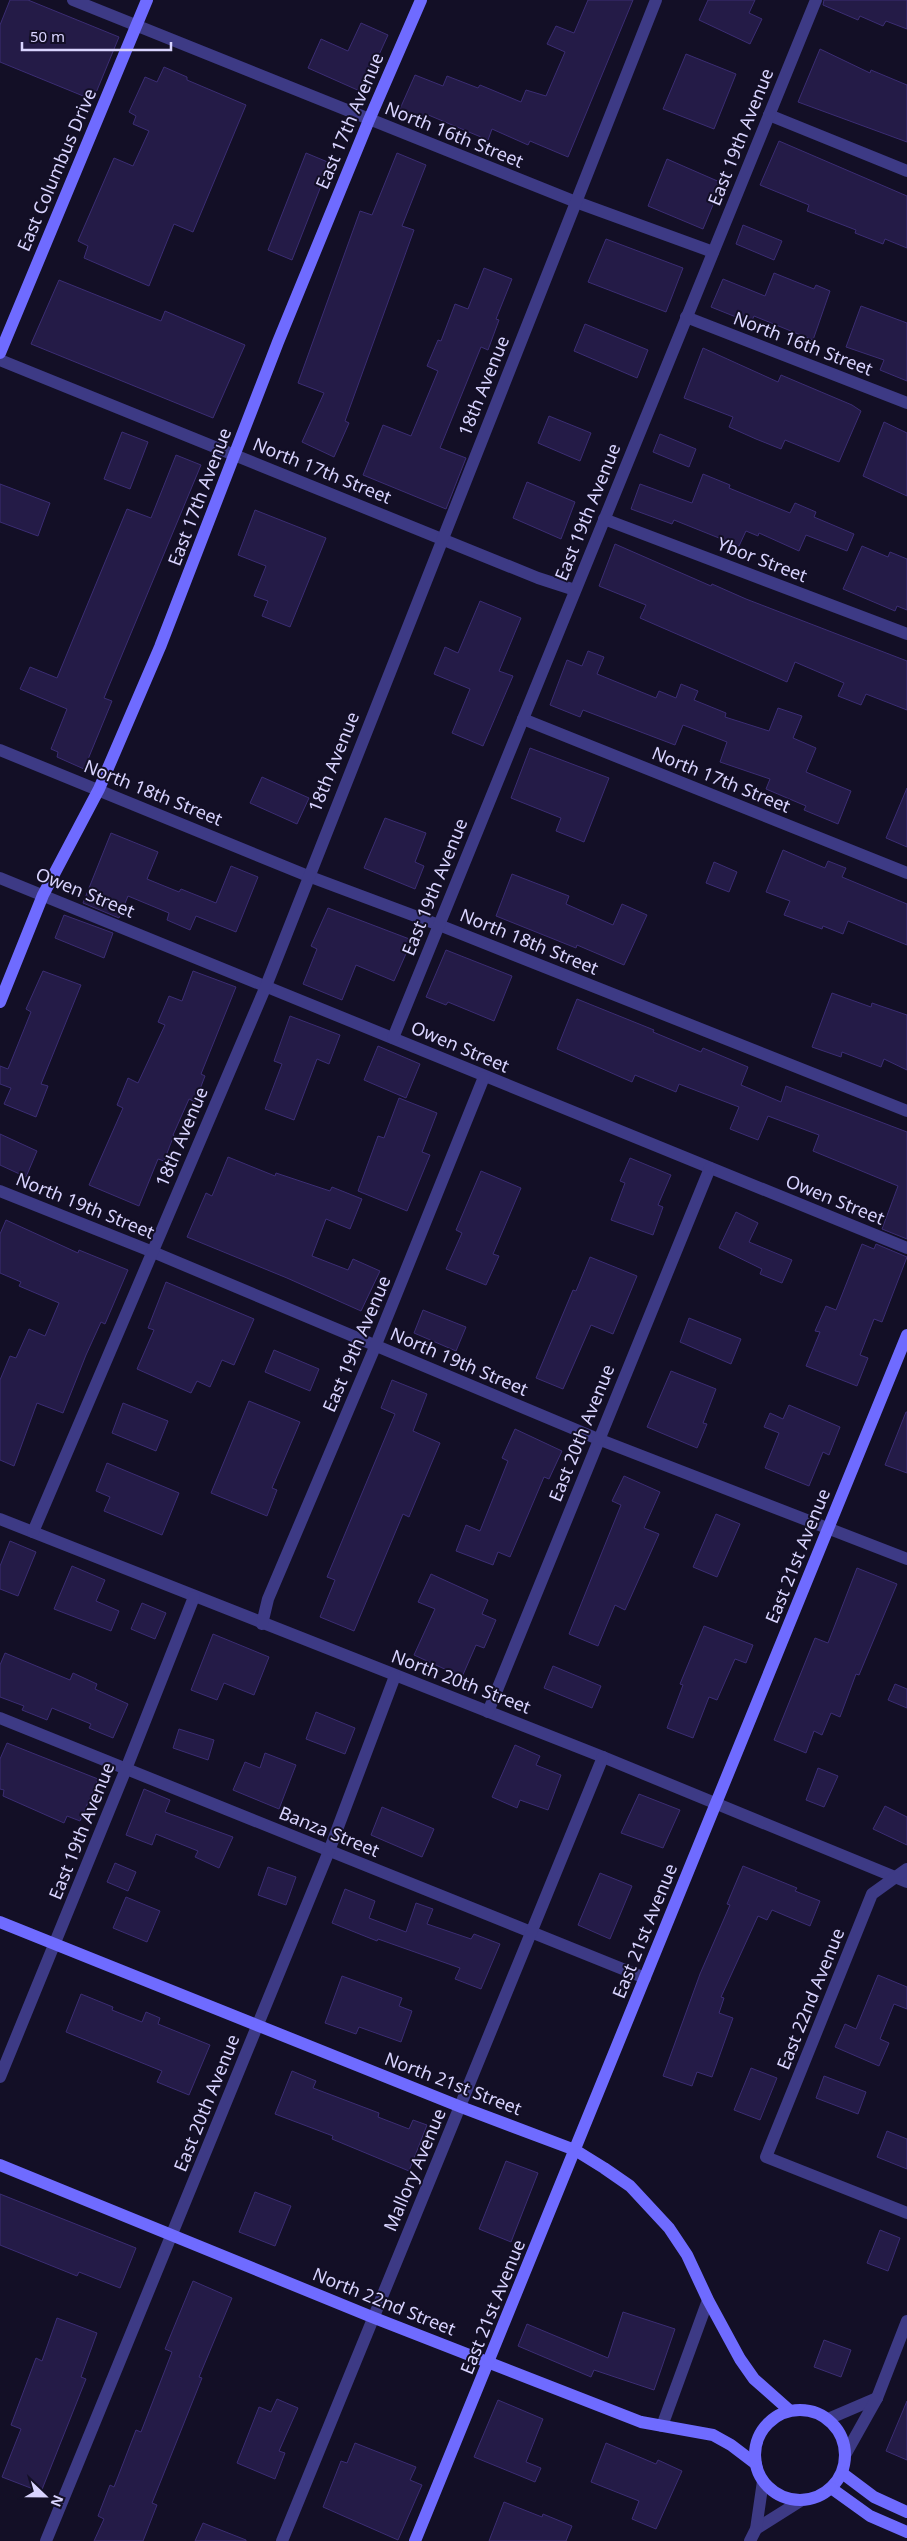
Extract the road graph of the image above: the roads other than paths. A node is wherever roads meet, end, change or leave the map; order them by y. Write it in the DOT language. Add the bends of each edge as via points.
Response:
graph roads {
  1 [pos="73,0"];
  2 [pos="147,0"];
  3 [pos="421,0"];
  4 [pos="656,0"];
  5 [pos="816,0"];
  6 [pos="136,26"];
  7 [pos="769,115"];
  8 [pos="369,120"];
  9 [pos="907,172"];
  10 [pos="576,202"];
  11 [pos="713,252"];
  12 [pos="686,317"];
  13 [pos="0,353"];
  14 [pos="0,360"];
  15 [pos="907,403"];
  16 [pos="235,455"];
  17 [pos="604,519"];
  18 [pos="442,538"];
  19 [pos="575,590"];
  20 [pos="907,634"];
  21 [pos="523,719"];
  22 [pos="0,750"];
  23 [pos="99,789"];
  24 [pos="907,873"];
  25 [pos="308,876"];
  26 [pos="0,878"];
  27 [pos="43,895"];
  28 [pos="439,925"];
  29 [pos="266,986"];
  30 [pos="0,1002"];
  31 [pos="393,1038"];
  32 [pos="484,1077"];
  33 [pos="907,1111"];
  34 [pos="710,1168"];
  35 [pos="0,1191"];
  36 [pos="907,1248"];
  37 [pos="153,1252"];
  38 [pos="907,1335"];
  39 [pos="375,1346"];
  40 [pos="598,1439"];
  41 [pos="0,1519"];
  42 [pos="828,1529"];
  43 [pos="33,1532"];
  44 [pos="907,1559"];
  45 [pos="194,1597"];
  46 [pos="262,1624"];
  47 [pos="395,1676"];
  48 [pos="488,1712"];
  49 [pos="0,1718"];
  50 [pos="603,1757"];
  51 [pos="126,1769"];
  52 [pos="715,1803"];
  53 [pos="329,1851"];
  54 [pos="907,1869"];
  55 [pos="901,1880"];
  56 [pos="0,1922"];
  57 [pos="532,1932"];
  58 [pos="56,1944"];
  59 [pos="645,1978"];
  60 [pos="258,2025"];
  61 [pos="0,2077"];
  62 [pos="460,2107"];
  63 [pos="575,2150"];
  64 [pos="0,2165"];
  65 [pos="907,2213"];
  66 [pos="172,2235"];
  67 [pos="708,2300"];
  68 [pos="372,2317"];
  69 [pos="907,2321"];
  70 [pos="490,2363"];
  71 [pos="877,2398"];
  72 [pos="789,2410"];
  73 [pos="828,2419"];
  74 [pos="662,2426"];
  75 [pos="845,2455"];
  76 [pos="756,2464"];
  77 [pos="842,2473"];
  78 [pos="764,2481"];
  79 [pos="831,2488"];
  80 [pos="802,2500"];
  81 [pos="907,2512"];
  82 [pos="756,2529"];
  83 [pos="907,2532"];
  84 [pos="46,2541"];
  85 [pos="282,2541"];
  86 [pos="417,2541"];
  87 [pos="750,2541"];
  1 -- 6 [label="street, North 16th Street"];
  2 -- 6 [label="main road, East Columbus Drive"];
  3 -- 8 [label="main road, East 17th Avenue"];
  4 -- 10 [label="street, 18th Avenue"];
  5 -- 7 [label="street, East 19th Avenue"];
  6 -- 8 [label="street, North 16th Street"];
  6 -- 13 [label="main road, East Columbus Drive"];
  7 -- 9 [label="street"];
  7 -- 11 [label="street, East 19th Avenue"];
  8 -- 10 [label="street, North 16th Street"];
  8 -- 16 [label="main road, East 17th Avenue"];
  10 -- 11 [label="street, North 16th Street"];
  10 -- 18 [label="street, 18th Avenue"];
  11 -- 12 [label="street, East 19th Avenue"];
  12 -- 15 [label="street, North 16th Street"];
  12 -- 17 [label="street, East 19th Avenue"];
  14 -- 16 [label="street, North 17th Street"];
  16 -- 18 [label="street, North 17th Street"];
  16 -- 23 [label="main road, East 17th Avenue" via="160,647"];
  17 -- 19 [label="street, East 19th Avenue"];
  17 -- 20 [label="street, Ybor Street"];
  18 -- 19 [label="street, North 17th Street"];
  18 -- 25 [label="street, 18th Avenue"];
  19 -- 21 [label="street, East 19th Avenue"];
  21 -- 24 [label="street, North 17th Street"];
  21 -- 28 [label="street, East 19th Avenue"];
  22 -- 23 [label="street, North 18th Street"];
  23 -- 25 [label="street, North 18th Street"];
  23 -- 27 [label="main road, East 17th Avenue"];
  25 -- 28 [label="street, North 18th Street"];
  25 -- 29 [label="street, 18th Avenue"];
  26 -- 27 [label="street, Owen Street"];
  27 -- 29 [label="street, Owen Street"];
  27 -- 30 [label="main road, East 17th Avenue"];
  28 -- 31 [label="street, East 19th Avenue"];
  28 -- 33 [label="street, North 18th Street"];
  29 -- 31 [label="street, Owen Street"];
  29 -- 37 [label="street, 18th Avenue"];
  31 -- 32 [label="street, Owen Street"];
  32 -- 34 [label="street, Owen Street"];
  32 -- 39 [label="street, East 19th Avenue"];
  34 -- 36 [label="street, Owen Street"];
  34 -- 40 [label="street, East 20th Avenue"];
  35 -- 37 [label="street, North 19th Street"];
  37 -- 39 [label="street, North 19th Street"];
  37 -- 43 [label="street, 18th Avenue"];
  38 -- 42 [label="main road, East 21st Avenue"];
  39 -- 40 [label="street, North 19th Street"];
  39 -- 46 [label="street, East 19th Avenue" via="268,1599"];
  40 -- 42 [label="street, North 19th Street"];
  40 -- 48 [label="street, East 20th Avenue"];
  41 -- 43 [label="street, North 20th Street"];
  42 -- 44 [label="street, North 19th Street"];
  42 -- 52 [label="main road, East 21st Avenue"];
  43 -- 45 [label="street, North 20th Street"];
  45 -- 46 [label="street, North 20th Street"];
  45 -- 51 [label="street, East 19th Avenue"];
  46 -- 47 [label="street, North 20th Street"];
  47 -- 48 [label="street, North 20th Street"];
  47 -- 53 [label="street, East 20th Avenue"];
  48 -- 50 [label="street, North 20th Street"];
  49 -- 51 [label="street, Banza Street"];
  50 -- 52 [label="street, North 20th Street"];
  50 -- 57 [label="street, Mallory Avenue"];
  51 -- 53 [label="street, Banza Street"];
  51 -- 58 [label="street, East 19th Avenue"];
  52 -- 55 [label="street, North 20th Street"];
  52 -- 59 [label="main road, East 21st Avenue"];
  53 -- 57 [label="street, Banza Street"];
  53 -- 60 [label="street, East 20th Avenue"];
  54 -- 55 [label="street, East 22nd Avenue"];
  55 -- 65 [label="street, East 22nd Avenue" via="872,1894 766,2157"];
  56 -- 58 [label="main road, North 21st Street"];
  57 -- 59 [label="street, Banza Street"];
  57 -- 62 [label="street, Mallory Avenue"];
  58 -- 60 [label="main road, North 21st Street"];
  58 -- 61 [label="street, East 19th Avenue"];
  59 -- 63 [label="main road, East 21st Avenue"];
  60 -- 62 [label="main road, North 21st Street"];
  60 -- 66 [label="street, East 20th Avenue"];
  62 -- 63 [label="main road, North 21st Street"];
  62 -- 68 [label="street, Mallory Avenue"];
  63 -- 67 [label="main road, North 21st Street" via="630,2186 669,2228 687,2255"];
  63 -- 70 [label="main road, East 21st Avenue"];
  64 -- 66 [label="main road, North 22nd Street"];
  66 -- 68 [label="main road, North 22nd Street"];
  66 -- 84 [label="street, East 20th Avenue"];
  67 -- 72 [label="main road, North 21st Street" via="754,2379"];
  67 -- 74 [label="street"];
  68 -- 70 [label="main road, North 22nd Street"];
  68 -- 85 [label="street, Mallory Avenue"];
  69 -- 71 [label="street"];
  70 -- 74 [label="main road, North 22nd Street" via="641,2422"];
  70 -- 86 [label="main road, East 21st Avenue"];
  71 -- 73 [label="street"];
  71 -- 75 [label="street"];
  72 -- 73 [label="main road" via="806,2410"];
  72 -- 76 [label="main road" via="770,2421 761,2434"];
  73 -- 75 [label="main road" via="843,2441"];
  74 -- 76 [label="main road, North 22nd Street" via="713,2436"];
  75 -- 77 [label="main road"];
  76 -- 78 [label="main road"];
  77 -- 79 [label="main road"];
  77 -- 81 [label="main road" via="874,2497"];
  78 -- 80 [label="main road" via="774,2492"];
  78 -- 82 [label="street"];
  79 -- 80 [label="main road"];
  79 -- 83 [label="main road" via="870,2516"];
  80 -- 82 [label="street"];
  82 -- 87 [label="street"];
}
